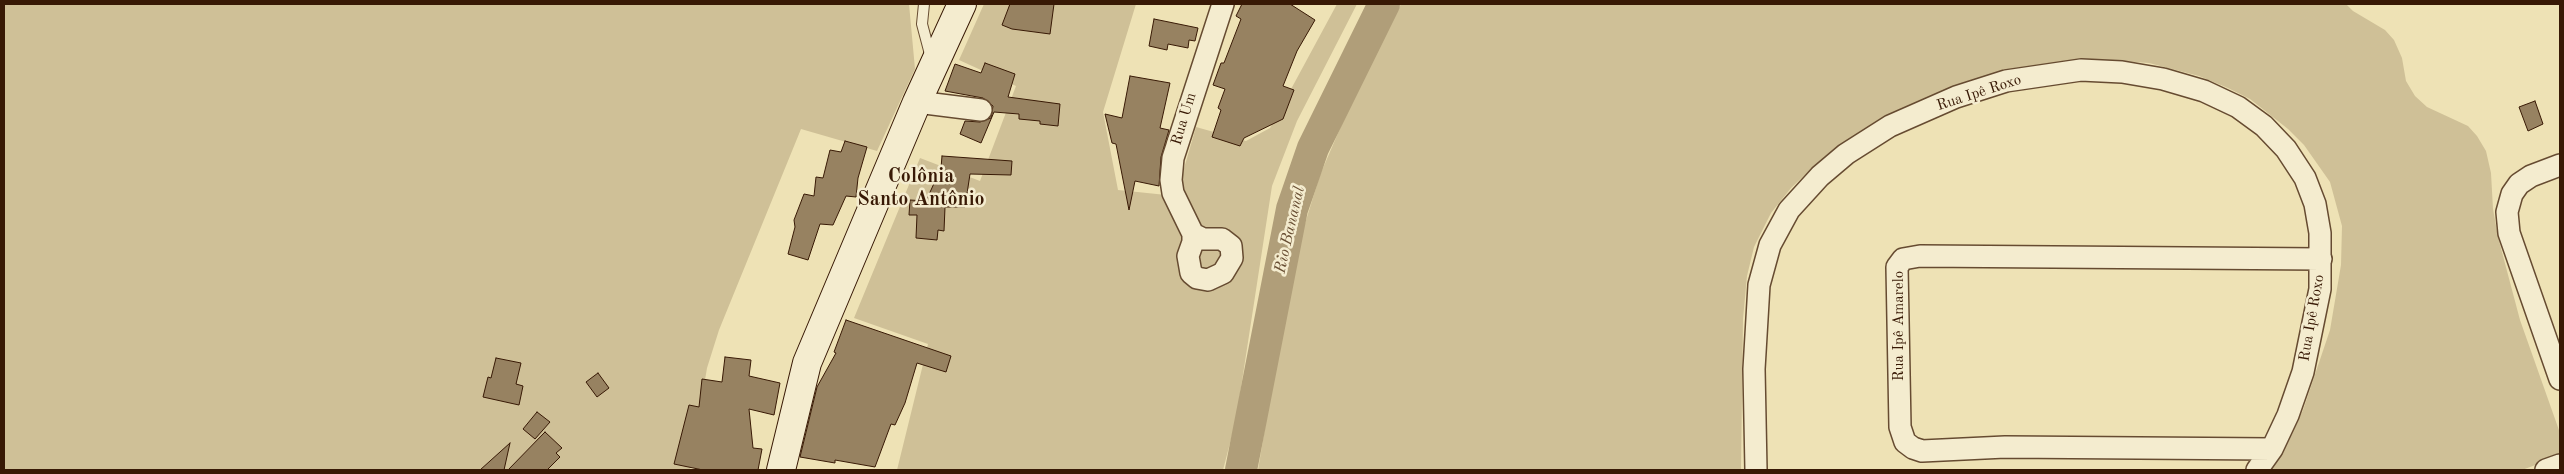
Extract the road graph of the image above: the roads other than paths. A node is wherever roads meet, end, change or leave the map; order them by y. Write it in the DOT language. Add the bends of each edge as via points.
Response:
graph roads {
  1 [pos="924,4"];
  2 [pos="962,4"];
  3 [pos="1223,4"];
  4 [pos="933,63"];
  5 [pos="917,102"];
  6 [pos="981,110"];
  7 [pos="2560,165"];
  8 [pos="1193,234"];
  9 [pos="2321,259"];
  10 [pos="2560,379"];
  11 [pos="2272,449"];
  12 [pos="2560,465"];
  13 [pos="781,470"];
  14 [pos="1756,470"];
  15 [pos="2258,470"];
  16 [pos="2546,470"];
  1 -- 4 [label="lane" via="922,24"];
  2 -- 4 [label="main road"];
  3 -- 8 [label="street, Rua Um" via="1173,158 1172,193"];
  4 -- 5 [label="main road"];
  5 -- 6 [label="street"];
  5 -- 13 [label="main road" via="807,363"];
  7 -- 10 [label="street" via="2519,184 2507,212 2509,233"];
  9 -- 11 [label="street, Rua Ipê Roxo" via="2320,289 2303,372"];
  9 -- 11 [label="street, Rua Ipê Amarelo" via="1920,256 1903,259 1897,267 1900,427 1905,442 1913,448 1922,451 2005,447"];
  9 -- 14 [label="street, Rua Ipê Roxo" via="2315,204 2305,178 2286,149 2264,126 2238,107 2204,91 2122,72 2081,70 2006,81 1956,96 1890,126 1846,154 1803,194 1778,228 1770,244 1759,285 1754,369"];
  11 -- 15 [label="street, Rua Ipê Roxo"];
  12 -- 16 [label="street"];
}
